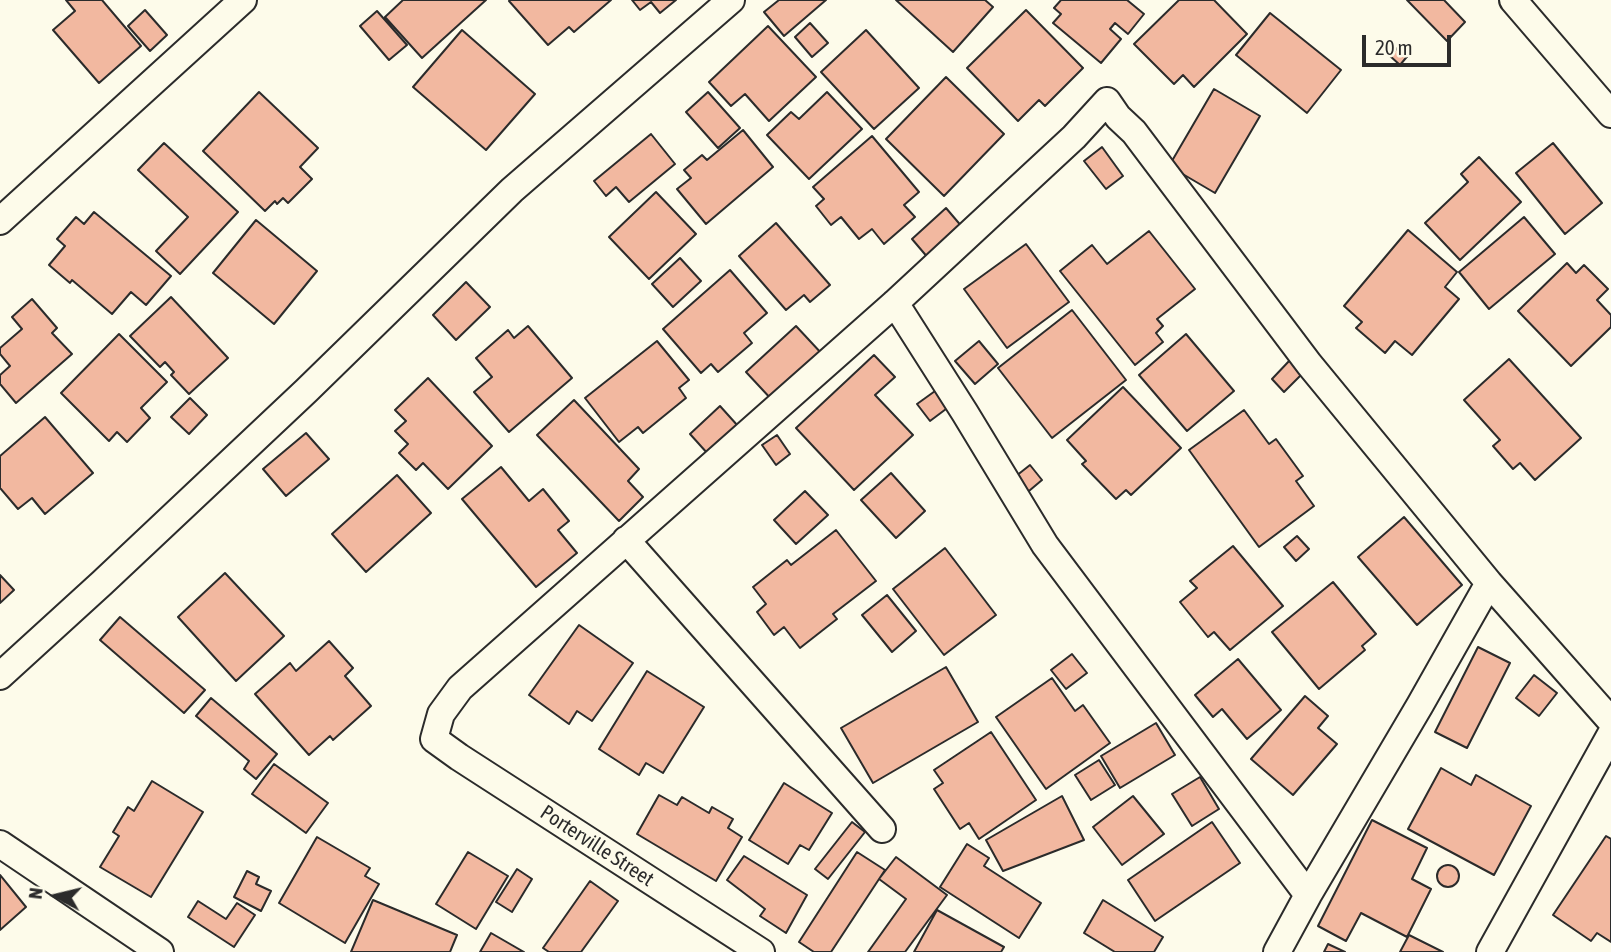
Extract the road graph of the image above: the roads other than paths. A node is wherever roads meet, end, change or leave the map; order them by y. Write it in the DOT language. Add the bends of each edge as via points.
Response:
graph roads {
  1 [pos="243,0"];
  2 [pos="731,0"];
  3 [pos="1513,0"];
  4 [pos="1611,114"];
  5 [pos="0,221"];
  6 [pos="895,303"];
  7 [pos="626,540"];
  8 [pos="1489,583"];
  9 [pos="0,676"];
  10 [pos="1611,721"];
  11 [pos="1611,734"];
  12 [pos="882,829"];
  13 [pos="0,844"];
  14 [pos="1308,895"];
  15 [pos="160,952"];
  16 [pos="761,952"];
  17 [pos="1277,952"];
  18 [pos="1490,952"];
  1 -- 5 [label="street"];
  2 -- 9 [label="street" via="512,190 306,391"];
  3 -- 4 [label="street"];
  6 -- 7 [label="street"];
  6 -- 8 [label="street" via="1107,101 1309,364"];
  6 -- 14 [label="street" via="1045,545"];
  7 -- 12 [label="street"];
  7 -- 16 [label="street, Porterville Street" via="460,688 440,714 435,739"];
  8 -- 10 [label="street"];
  8 -- 14 [label="street"];
  11 -- 18 [label="street"];
  13 -- 15 [label="street"];
  14 -- 17 [label="street"];
}
